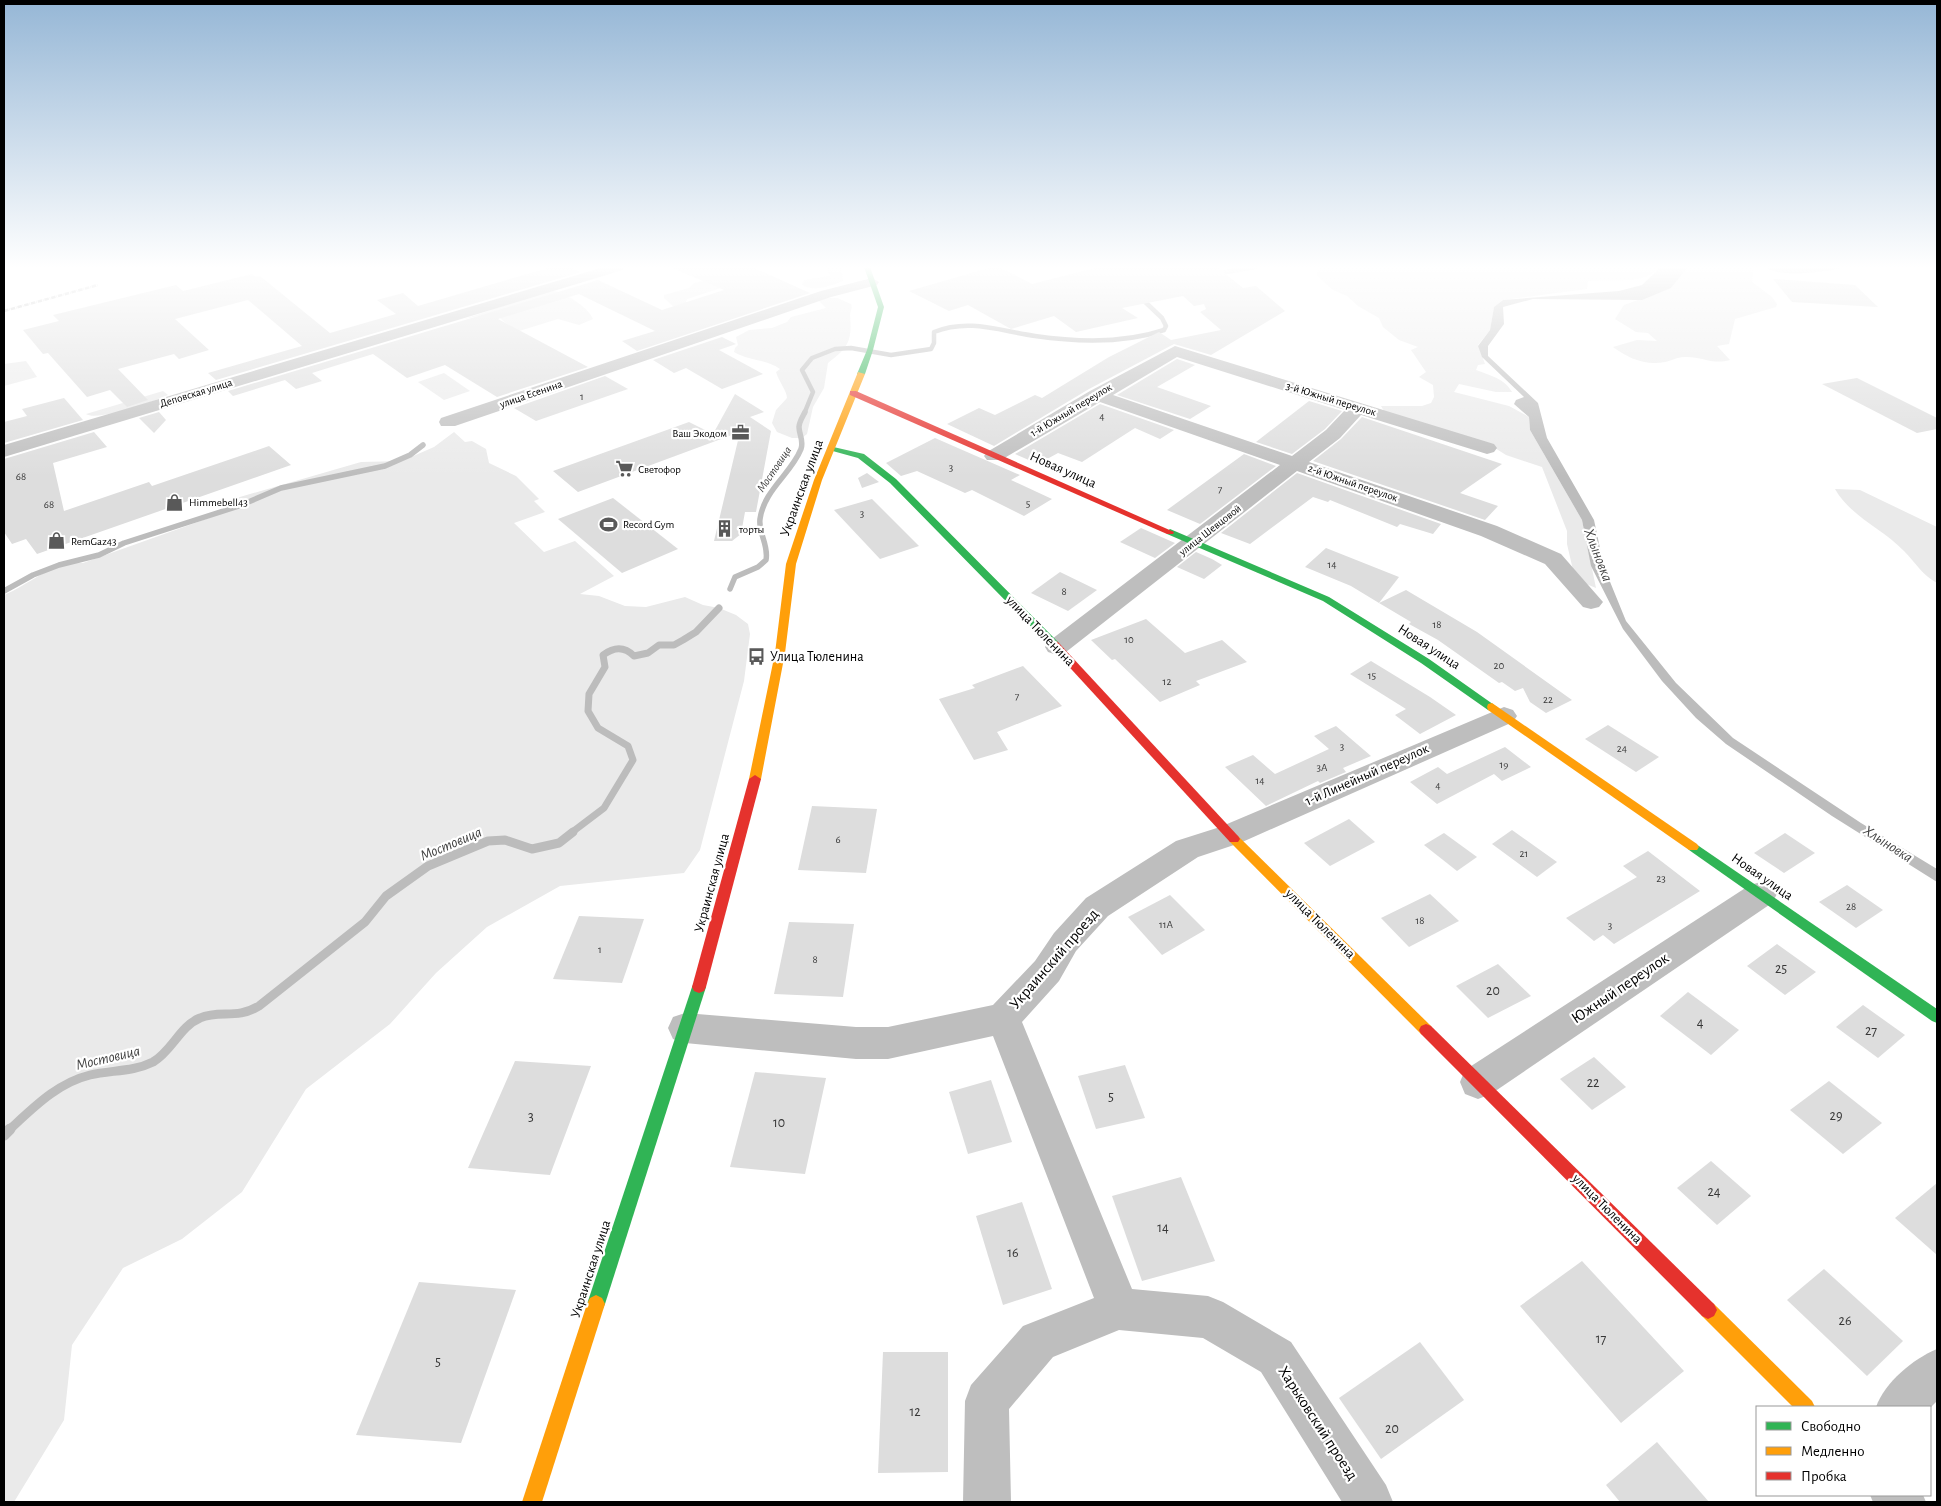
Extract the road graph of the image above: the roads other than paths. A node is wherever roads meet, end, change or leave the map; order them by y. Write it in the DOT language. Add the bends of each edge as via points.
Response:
graph roads {
  1 [pos="381,337"];
  2 [pos="698,337"];
  3 [pos="872,337"];
  4 [pos="1175,351"];
  5 [pos="853,393"];
  6 [pos="1096,395"];
  7 [pos="1358,407"];
  8 [pos="448,422"];
  9 [pos="832,448"];
  10 [pos="1487,448"];
  11 [pos="4,451"];
  12 [pos="994,456"];
  13 [pos="1294,462"];
  14 [pos="1196,542"];
  15 [pos="1591,602"];
  16 [pos="1057,647"];
  17 [pos="1504,716"];
  18 [pos="1230,835"];
  19 [pos="1761,894"];
  20 [pos="1937,1017"];
  21 [pos="1003,1018"];
  22 [pos="686,1028"];
  23 [pos="1478,1082"];
  24 [pos="1119,1309"];
  25 [pos="1937,1371"];
  26 [pos="1805,1406"];
  27 [pos="1899,1406"];
  28 [pos="532,1502"];
  29 [pos="987,1502"];
  30 [pos="1369,1502"];
  1 -- 11 [label="street, Деповская улица"];
  2 -- 8 [label="street, улица Есенина"];
  3 -- 5 [label="street, Украинская улица"];
  4 -- 6 [label="street, 1-й Южный переулок"];
  4 -- 7 [label="street, 3-й Южный переулок"];
  5 -- 9 [label="street, Украинская улица"];
  5 -- 12 [label="street, Новая улица"];
  6 -- 12 [label="street, 1-й Южный переулок"];
  6 -- 13 [label="street, 2-й Южный переулок"];
  7 -- 10 [label="street, 3-й Южный переулок"];
  7 -- 13 [label="street, улица Шевцовой" via="1333,434"];
  9 -- 16 [label="street, улица Тюленина" via="861,456 878,468"];
  9 -- 22 [label="street, Украинская улица" via="818,480 791,564 780,653 761,755 706,965"];
  12 -- 14 [label="street, Новая улица"];
  13 -- 14 [label="street, улица Шевцовой"];
  13 -- 15 [label="street, 2-й Южный переулок" via="1489,531 1554,559"];
  14 -- 16 [label="street, улица Шевцовой"];
  14 -- 17 [label="street, Новая улица" via="1326,598"];
  16 -- 18 [label="street, улица Тюленина"];
  17 -- 18 [label="street, 1-й Линейный переулок"];
  17 -- 19 [label="street, Новая улица"];
  18 -- 21 [label="street, Украинский проезд" via="1187,849 1097,907 1065,942 1047,971"];
  18 -- 23 [label="street, улица Тюленина"];
  19 -- 20 [label="street, Новая улица"];
  19 -- 23 [label="street, Южный переулок"];
  21 -- 22 [label="street, Украинский проезд" via="888,1043"];
  21 -- 24 [label="street"];
  22 -- 28 [label="street, Украинская улица"];
  23 -- 26 [label="street, улица Тюленина"];
  24 -- 29 [label="street, Харьковский проезд" via="1038,1341 987,1401"];
  24 -- 30 [label="street, Харьковский проезд" via="1208,1316 1276,1358"];
  25 -- 27 [label="street"];
}
